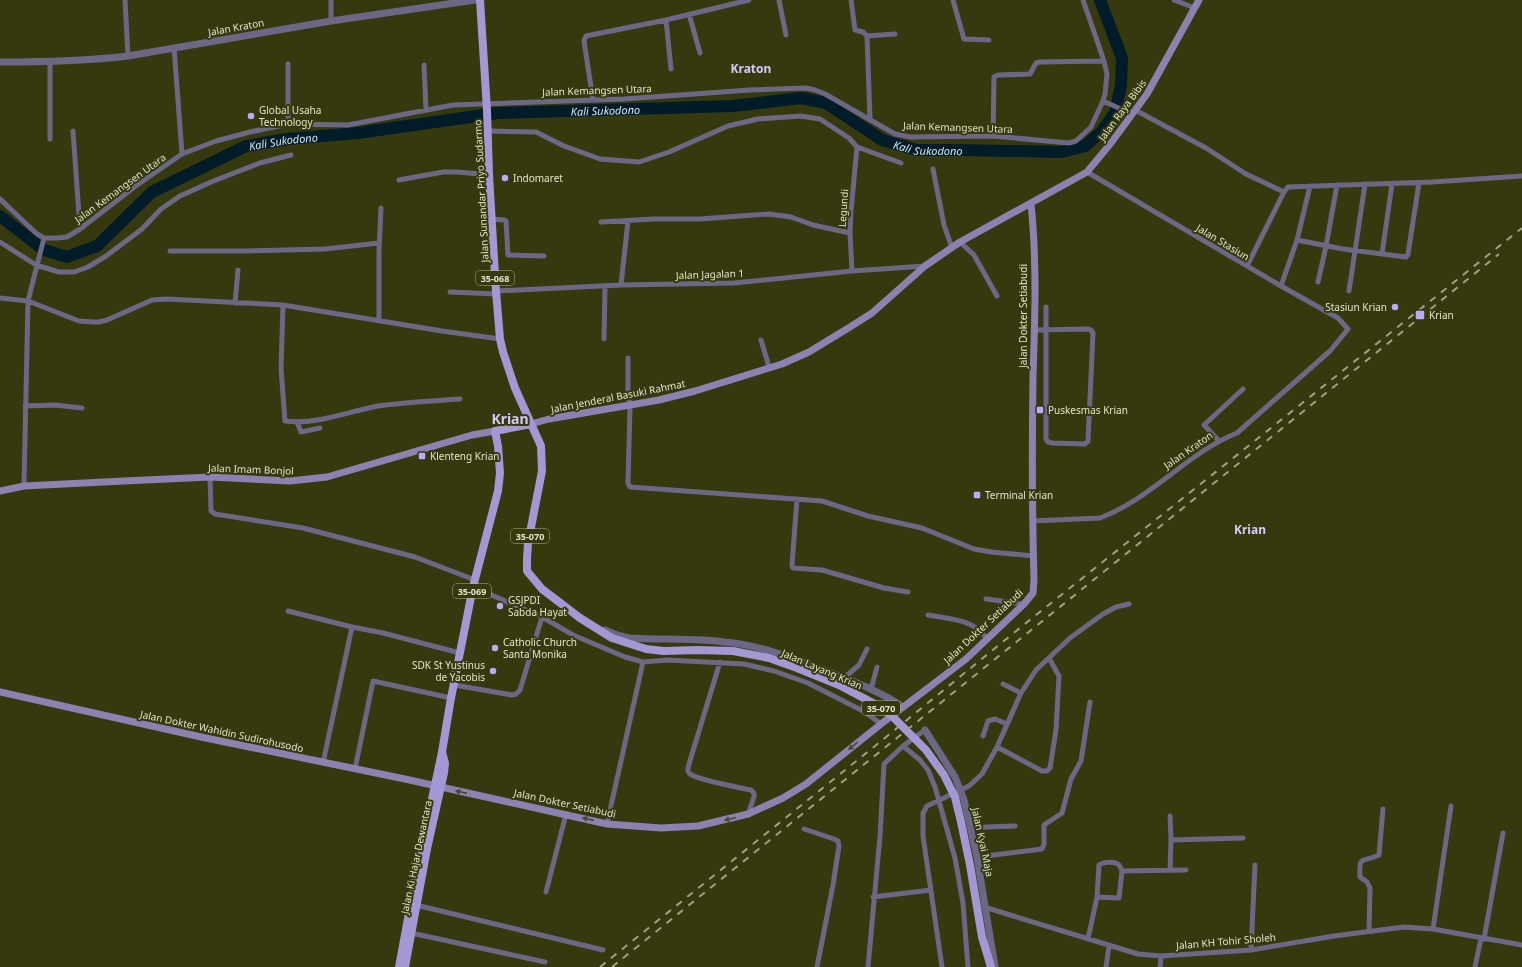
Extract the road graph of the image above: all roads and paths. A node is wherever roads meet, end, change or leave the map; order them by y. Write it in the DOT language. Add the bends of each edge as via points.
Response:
graph roads {
  1 [pos="125,0"];
  2 [pos="331,0"];
  3 [pos="476,0"];
  4 [pos="480,0"];
  5 [pos="749,0"];
  6 [pos="779,0"];
  7 [pos="851,0"];
  8 [pos="953,0"];
  9 [pos="1083,0"];
  10 [pos="1174,0"];
  11 [pos="1200,0"];
  12 [pos="1195,8"];
  13 [pos="689,14"];
  14 [pos="666,20"];
  15 [pos="331,21"];
  16 [pos="895,34"];
  17 [pos="786,35"];
  18 [pos="867,36"];
  19 [pos="989,40"];
  20 [pos="174,47"];
  21 [pos="700,53"];
  22 [pos="128,56"];
  23 [pos="1104,61"];
  24 [pos="0,62"];
  25 [pos="50,62"];
  26 [pos="288,64"];
  27 [pos="424,65"];
  28 [pos="671,69"];
  29 [pos="593,100"];
  30 [pos="1105,102"];
  31 [pos="487,107"];
  32 [pos="426,109"];
  33 [pos="1134,112"];
  34 [pos="870,120"];
  35 [pos="288,124"];
  36 [pos="488,129"];
  37 [pos="73,131"];
  38 [pos="993,136"];
  39 [pos="50,140"];
  40 [pos="858,147"];
  41 [pos="182,154"];
  42 [pos="291,155"];
  43 [pos="901,163"];
  44 [pos="932,168"];
  45 [pos="1087,172"];
  46 [pos="489,175"];
  47 [pos="1522,176"];
  48 [pos="399,180"];
  49 [pos="1419,183"];
  50 [pos="1364,184"];
  51 [pos="1392,184"];
  52 [pos="1337,185"];
  53 [pos="1310,186"];
  54 [pos="1284,192"];
  55 [pos="0,199"];
  56 [pos="1031,204"];
  57 [pos="381,208"];
  58 [pos="1018,210"];
  59 [pos="492,219"];
  60 [pos="628,221"];
  61 [pos="601,222"];
  62 [pos="80,229"];
  63 [pos="850,233"];
  64 [pos="44,240"];
  65 [pos="1298,240"];
  66 [pos="0,242"];
  67 [pos="960,242"];
  68 [pos="379,243"];
  69 [pos="1326,246"];
  70 [pos="952,248"];
  71 [pos="1354,250"];
  72 [pos="170,251"];
  73 [pos="1382,254"];
  74 [pos="544,256"];
  75 [pos="37,263"];
  76 [pos="925,266"];
  77 [pos="1247,266"];
  78 [pos="238,270"];
  79 [pos="852,271"];
  80 [pos="1318,282"];
  81 [pos="621,285"];
  82 [pos="605,286"];
  83 [pos="1281,286"];
  84 [pos="1349,291"];
  85 [pos="450,292"];
  86 [pos="496,292"];
  87 [pos="997,296"];
  88 [pos="0,298"];
  89 [pos="28,301"];
  90 [pos="235,302"];
  91 [pos="283,304"];
  92 [pos="1046,307"];
  93 [pos="379,321"];
  94 [pos="1348,329"];
  95 [pos="1035,330"];
  96 [pos="1046,330"];
  97 [pos="500,339"];
  98 [pos="604,339"];
  99 [pos="761,340"];
  100 [pos="628,358"];
  101 [pos="769,367"];
  102 [pos="1243,389"];
  103 [pos="460,399"];
  104 [pos="25,406"];
  105 [pos="630,406"];
  106 [pos="82,408"];
  107 [pos="531,424"];
  108 [pos="298,426"];
  109 [pos="320,428"];
  110 [pos="495,431"];
  111 [pos="1218,440"];
  112 [pos="210,477"];
  113 [pos="24,486"];
  114 [pos="0,491"];
  115 [pos="797,499"];
  116 [pos="1032,521"];
  117 [pos="1034,556"];
  118 [pos="474,583"];
  119 [pos="908,592"];
  120 [pos="986,599"];
  121 [pos="1024,604"];
  122 [pos="1129,604"];
  123 [pos="288,611"];
  124 [pos="928,615"];
  125 [pos="542,617"];
  126 [pos="588,623"];
  127 [pos="352,627"];
  128 [pos="987,639"];
  129 [pos="867,649"];
  130 [pos="780,653"];
  131 [pos="460,654"];
  132 [pos="1049,658"];
  133 [pos="643,662"];
  134 [pos="720,662"];
  135 [pos="776,667"];
  136 [pos="877,667"];
  137 [pos="844,678"];
  138 [pos="1003,684"];
  139 [pos="454,685"];
  140 [pos="871,689"];
  141 [pos="0,692"];
  142 [pos="1021,694"];
  143 [pos="451,698"];
  144 [pos="1090,702"];
  145 [pos="903,707"];
  146 [pos="882,723"];
  147 [pos="1007,724"];
  148 [pos="925,730"];
  149 [pos="983,736"];
  150 [pos="904,745"];
  151 [pos="997,747"];
  152 [pos="323,762"];
  153 [pos="355,769"];
  154 [pos="438,786"];
  155 [pos="958,792"];
  156 [pos="938,801"];
  157 [pos="1451,806"];
  158 [pos="1383,809"];
  159 [pos="566,814"];
  160 [pos="748,814"];
  161 [pos="1170,816"];
  162 [pos="607,824"];
  163 [pos="1015,826"];
  164 [pos="804,829"];
  165 [pos="971,829"];
  166 [pos="1503,833"];
  167 [pos="1243,838"];
  168 [pos="1171,840"];
  169 [pos="977,857"];
  170 [pos="1255,865"];
  171 [pos="1170,870"];
  172 [pos="1186,870"];
  173 [pos="1122,871"];
  174 [pos="931,890"];
  175 [pos="546,892"];
  176 [pos="873,897"];
  177 [pos="1097,897"];
  178 [pos="416,905"];
  179 [pos="984,907"];
  180 [pos="1433,929"];
  181 [pos="1369,931"];
  182 [pos="411,933"];
  183 [pos="1088,939"];
  184 [pos="1482,939"];
  185 [pos="1522,945"];
  186 [pos="1109,946"];
  187 [pos="603,950"];
  188 [pos="1251,950"];
  189 [pos="1161,956"];
  190 [pos="545,962"];
  191 [pos="399,967"];
  192 [pos="405,967"];
  193 [pos="817,967"];
  194 [pos="868,967"];
  195 [pos="942,967"];
  196 [pos="968,967"];
  197 [pos="991,967"];
  198 [pos="995,967"];
  199 [pos="1106,967"];
  200 [pos="1160,967"];
  201 [pos="1475,967"];
  1 -- 22 [label="street"];
  2 -- 15 [label="street"];
  3 -- 15 [label="street, Jalan Kraton"];
  4 -- 31 [label="main road, Jalan Sunandar Priyo Sudarmo / 35-068"];
  5 -- 13 [label="street"];
  6 -- 17 [label="street"];
  7 -- 18 [label="street" via="855,30"];
  8 -- 19 [label="street" via="964,39"];
  9 -- 23 [label="street, Jalan Kemangsen Utara"];
  10 -- 12 [label="street"];
  11 -- 12 [label="main road, Jalan Raya Bibis"];
  12 -- 33 [label="main road, Jalan Raya Bibis" via="1147,94"];
  13 -- 14 [label="street"];
  13 -- 21 [label="street"];
  14 -- 28 [label="street"];
  14 -- 29 [label="street" via="584,38"];
  15 -- 20 [label="street, Jalan Kraton"];
  16 -- 18 [label="street"];
  18 -- 34 [label="street"];
  20 -- 22 [label="street, Jalan Kraton"];
  20 -- 41 [label="street"];
  22 -- 25 [label="street, Jalan Kraton"];
  23 -- 30 [label="street, Jalan Kemangsen Utara" via="1107,74"];
  23 -- 38 [label="street" via="1040,62 1036,63 1030,74 994,77"];
  24 -- 25 [label="street, Jalan Kraton"];
  25 -- 39 [label="street"];
  26 -- 35 [label="street"];
  27 -- 32 [label="street"];
  29 -- 31 [label="street, Jalan Kemangsen Utara"];
  29 -- 34 [label="street, Jalan Kemangsen Utara" via="806,88 825,94"];
  30 -- 33 [label="street"];
  30 -- 38 [label="street, Jalan Kemangsen Utara" via="1091,127 1076,141 1069,143"];
  31 -- 32 [label="street, Jalan Kemangsen Utara" via="453,105"];
  31 -- 36 [label="main road, Jalan Sunandar Priyo Sudarmo / 35-068"];
  32 -- 35 [label="street, Jalan Kemangsen Utara" via="348,125"];
  33 -- 45 [label="main road, Jalan Raya Bibis"];
  33 -- 54 [label="street" via="1206,148 1246,174"];
  34 -- 38 [label="street, Jalan Kemangsen Utara" via="895,134 910,137"];
  35 -- 41 [label="street, Jalan Kemangsen Utara" via="216,141"];
  36 -- 40 [label="street" via="536,132 564,146 600,159 639,162 728,126 758,119 801,116 820,119"];
  36 -- 46 [label="main road, Jalan Sunandar Priyo Sudarmo / 35-068"];
  37 -- 62 [label="street"];
  40 -- 43 [label="street"];
  40 -- 63 [label="street, Legundi"];
  41 -- 62 [label="street, Jalan Kemangsen Utara"];
  42 -- 75 [label="street" via="253,166 180,196 161,209 136,234 88,267 74,272 59,272"];
  44 -- 70 [label="street" via="944,225"];
  45 -- 56 [label="main road, Jalan Raya Bibis"];
  45 -- 77 [label="street, Jalan Stasiun"];
  46 -- 48 [label="street" via="443,172"];
  46 -- 59 [label="main road, Jalan Sunandar Priyo Sudarmo / 35-068"];
  47 -- 49 [label="street"];
  49 -- 51 [label="street"];
  49 -- 73 [label="street" via="1407,256 1401,258"];
  50 -- 51 [label="street"];
  50 -- 52 [label="street"];
  50 -- 71 [label="street"];
  51 -- 73 [label="street"];
  52 -- 53 [label="street"];
  52 -- 69 [label="street"];
  53 -- 54 [label="street" via="1288,187"];
  53 -- 65 [label="street"];
  54 -- 77 [label="street"];
  55 -- 64 [label="street"];
  56 -- 58 [label="main road, Jalan Raya Bibis"];
  56 -- 95 [label="main road, Jalan Dokter Setiabudi"];
  57 -- 68 [label="street"];
  58 -- 67 [label="main road, Jalan Jenderal Basuki Rahmat"];
  59 -- 74 [label="street" via="506,221 508,255"];
  59 -- 86 [label="main road, Jalan Sunandar Priyo Sudarmo / 35-068"];
  60 -- 61 [label="street"];
  60 -- 63 [label="street" via="769,214 791,217"];
  60 -- 81 [label="street"];
  62 -- 64 [label="street, Jalan Kemangsen Utara" via="66,237"];
  63 -- 79 [label="street, Legundi"];
  64 -- 75 [label="street"];
  65 -- 69 [label="street"];
  65 -- 83 [label="street"];
  66 -- 75 [label="street"];
  67 -- 70 [label="main road, Jalan Jenderal Basuki Rahmat"];
  67 -- 87 [label="street" via="974,255"];
  68 -- 72 [label="street" via="326,249"];
  68 -- 93 [label="street"];
  69 -- 71 [label="street"];
  69 -- 80 [label="street"];
  70 -- 76 [label="main road, Jalan Jenderal Basuki Rahmat"];
  71 -- 73 [label="street"];
  71 -- 84 [label="street"];
  75 -- 89 [label="street"];
  76 -- 79 [label="street, Jalan Jagalan 1"];
  76 -- 101 [label="main road, Jalan Jenderal Basuki Rahmat" via="872,313 809,352"];
  77 -- 83 [label="street, Jalan Stasiun"];
  78 -- 90 [label="street"];
  79 -- 81 [label="street, Jalan Jagalan 1" via="734,283"];
  81 -- 82 [label="street, Jalan Jagalan 1"];
  82 -- 86 [label="street, Jalan Jagalan 1"];
  82 -- 98 [label="street"];
  83 -- 94 [label="street, Jalan Stasiun" via="1338,318"];
  85 -- 86 [label="street, Jalan Jagalan 1"];
  86 -- 97 [label="main road, Jalan Sunandar Priyo Sudarmo / 35-068"];
  88 -- 89 [label="street"];
  89 -- 90 [label="street" via="79,321 99,322 152,300"];
  89 -- 104 [label="street"];
  90 -- 91 [label="street"];
  91 -- 93 [label="street"];
  91 -- 108 [label="street" via="281,368 284,420"];
  92 -- 96 [label="street"];
  93 -- 97 [label="street"];
  94 -- 111 [label="street, Jalan Kraton" via="1330,351 1236,433"];
  95 -- 96 [label="street"];
  95 -- 116 [label="main road, Jalan Dokter Setiabudi"];
  96 -- 96 [label="street" via="1046,439 1052,443 1085,444 1088,441 1093,333 1088,329"];
  97 -- 107 [label="main road, Jalan Sunandar Priyo Sudarmo / 35-068" via="509,374"];
  99 -- 101 [label="street"];
  100 -- 105 [label="street"];
  101 -- 105 [label="main road, Jalan Jenderal Basuki Rahmat" via="695,391"];
  102 -- 111 [label="street" via="1204,425"];
  103 -- 108 [label="street" via="378,406"];
  104 -- 106 [label="street" via="54,405"];
  104 -- 113 [label="street"];
  105 -- 107 [label="main road, Jalan Jenderal Basuki Rahmat"];
  105 -- 115 [label="street" via="630,487"];
  107 -- 110 [label="main road"];
  107 -- 126 [label="main road, 35-070" via="542,446 543,464 528,543 527,571 542,589"];
  108 -- 109 [label="street" via="301,432"];
  110 -- 112 [label="main road, Jalan Imam Bonjol" via="472,435 327,477 290,481"];
  110 -- 118 [label="main road, Jalan Ki Hajar Dewantara / 35-069" via="500,473 498,491"];
  111 -- 116 [label="street, Jalan Kraton" via="1133,501 1110,514 1100,518"];
  112 -- 113 [label="main road, Jalan Imam Bonjol"];
  112 -- 118 [label="street" via="211,512 215,514 303,528 415,557"];
  113 -- 114 [label="main road, Jalan Imam Bonjol"];
  115 -- 117 [label="street" via="822,501 868,516 922,528 974,549"];
  115 -- 119 [label="street" via="793,568 822,570 884,588"];
  116 -- 117 [label="main road, Jalan Dokter Setiabudi"];
  117 -- 121 [label="main road, Jalan Dokter Setiabudi" via="1033,593"];
  118 -- 125 [label="street"];
  118 -- 131 [label="main road, Jalan Ki Hajar Dewantara / 35-069"];
  120 -- 121 [label="street"];
  121 -- 128 [label="main road, Jalan Dokter Setiabudi"];
  122 -- 132 [label="street" via="1103,614 1070,638"];
  123 -- 127 [label="street"];
  124 -- 128 [label="street" via="961,620 981,630"];
  125 -- 133 [label="street" via="573,635"];
  125 -- 139 [label="street" via="520,690 516,694"];
  126 -- 130 [label="street" via="630,638 723,641"];
  126 -- 197 [label="main road, Jalan Layang Krian / 35-070" via="612,638 646,649 733,651 769,658 839,685 890,714 926,750 944,775 955,797 982,937"];
  127 -- 131 [label="street" via="383,632"];
  127 -- 152 [label="street"];
  128 -- 145 [label="main road, Jalan Dokter Setiabudi" via="966,659"];
  129 -- 137 [label="street" via="860,665"];
  130 -- 135 [label="street"];
  130 -- 137 [label="street"];
  131 -- 139 [label="main road, Jalan Ki Hajar Dewantara / 35-069"];
  132 -- 142 [label="street" via="1036,670"];
  132 -- 151 [label="street" via="1059,676 1056,730 1050,768 1042,770"];
  133 -- 134 [label="street"];
  133 -- 162 [label="street"];
  134 -- 135 [label="street"];
  134 -- 160 [label="street" via="688,771 698,778 751,790 754,797"];
  135 -- 146 [label="street"];
  136 -- 140 [label="street"];
  137 -- 140 [label="street"];
  138 -- 142 [label="street"];
  139 -- 143 [label="main road, Jalan Ki Hajar Dewantara / 35-069"];
  140 -- 145 [label="street"];
  141 -- 152 [label="main road, Jalan Dokter Wahidin Sudirohusodo"];
  142 -- 147 [label="street"];
  143 -- 153 [label="street" via="372,682"];
  143 -- 154 [label="main road, Jalan Ki Hajar Dewantara / 35-069" via="442,752 445,763"];
  144 -- 169 [label="street" via="1081,761 1070,782 1062,813 1044,825 1042,850"];
  145 -- 146 [label="main road, Jalan Dokter Setiabudi"];
  146 -- 160 [label="main road, Jalan Dokter Setiabudi, one-way" via="806,784"];
  147 -- 149 [label="street" via="995,719 988,721"];
  147 -- 151 [label="street"];
  148 -- 150 [label="street"];
  148 -- 155 [label="street, Jalan Kyai Maja" via="955,777"];
  150 -- 156 [label="street" via="928,770"];
  150 -- 176 [label="street" via="884,764"];
  151 -- 155 [label="street" via="982,774 970,786"];
  152 -- 153 [label="main road, Jalan Dokter Wahidin Sudirohusodo"];
  153 -- 154 [label="main road, Jalan Dokter Wahidin Sudirohusodo"];
  159 -- 154 [label="main road, Jalan Dokter Setiabudi, one-way"];
  154 -- 178 [label="main road, Jalan Ki Hajar Dewantara / 35-069"];
  154 -- 191 [label="main road, Jalan Ki Hajar Dewantara / 35-069" via="417,870"];
  155 -- 156 [label="street"];
  155 -- 165 [label="street, Jalan Kyai Maja"];
  156 -- 174 [label="street" via="926,806 923,814 923,836"];
  156 -- 196 [label="street" via="955,858 963,903"];
  157 -- 180 [label="street"];
  158 -- 181 [label="street" via="1379,855 1362,860 1360,864 1360,877 1370,888"];
  162 -- 159 [label="main road, Jalan Dokter Setiabudi, one-way"];
  159 -- 175 [label="street"];
  160 -- 162 [label="main road, Jalan Dokter Setiabudi, one-way" via="698,826 661,828"];
  161 -- 168 [label="street"];
  163 -- 165 [label="street"];
  164 -- 193 [label="street" via="834,839 838,841 839,846"];
  165 -- 169 [label="street, Jalan Kyai Maja"];
  166 -- 184 [label="street"];
  167 -- 168 [label="street"];
  168 -- 171 [label="street"];
  169 -- 179 [label="street, Jalan Kyai Maja"];
  170 -- 188 [label="street"];
  171 -- 172 [label="street"];
  171 -- 173 [label="street"];
  173 -- 177 [label="street" via="1119,898"];
  173 -- 177 [label="street" via="1117,863 1099,865"];
  174 -- 176 [label="street"];
  174 -- 195 [label="street"];
  176 -- 194 [label="street"];
  177 -- 183 [label="street"];
  178 -- 182 [label="main road, Jalan Ki Hajar Dewantara / 35-069"];
  178 -- 187 [label="street"];
  179 -- 183 [label="street, Jalan KH Tohir Sholeh"];
  179 -- 198 [label="street, Jalan Kyai Maja"];
  180 -- 181 [label="street, Jalan KH Tohir Sholeh" via="1404,927"];
  180 -- 184 [label="street, Jalan KH Tohir Sholeh"];
  181 -- 188 [label="street, Jalan KH Tohir Sholeh"];
  182 -- 190 [label="street"];
  182 -- 192 [label="main road, Jalan Ki Hajar Dewantara / 35-069"];
  183 -- 186 [label="street, Jalan KH Tohir Sholeh"];
  184 -- 185 [label="street, Jalan KH Tohir Sholeh"];
  184 -- 201 [label="street"];
  186 -- 189 [label="street, Jalan KH Tohir Sholeh" via="1138,954"];
  186 -- 199 [label="street"];
  188 -- 189 [label="street, Jalan KH Tohir Sholeh"];
  189 -- 200 [label="street"];
}
